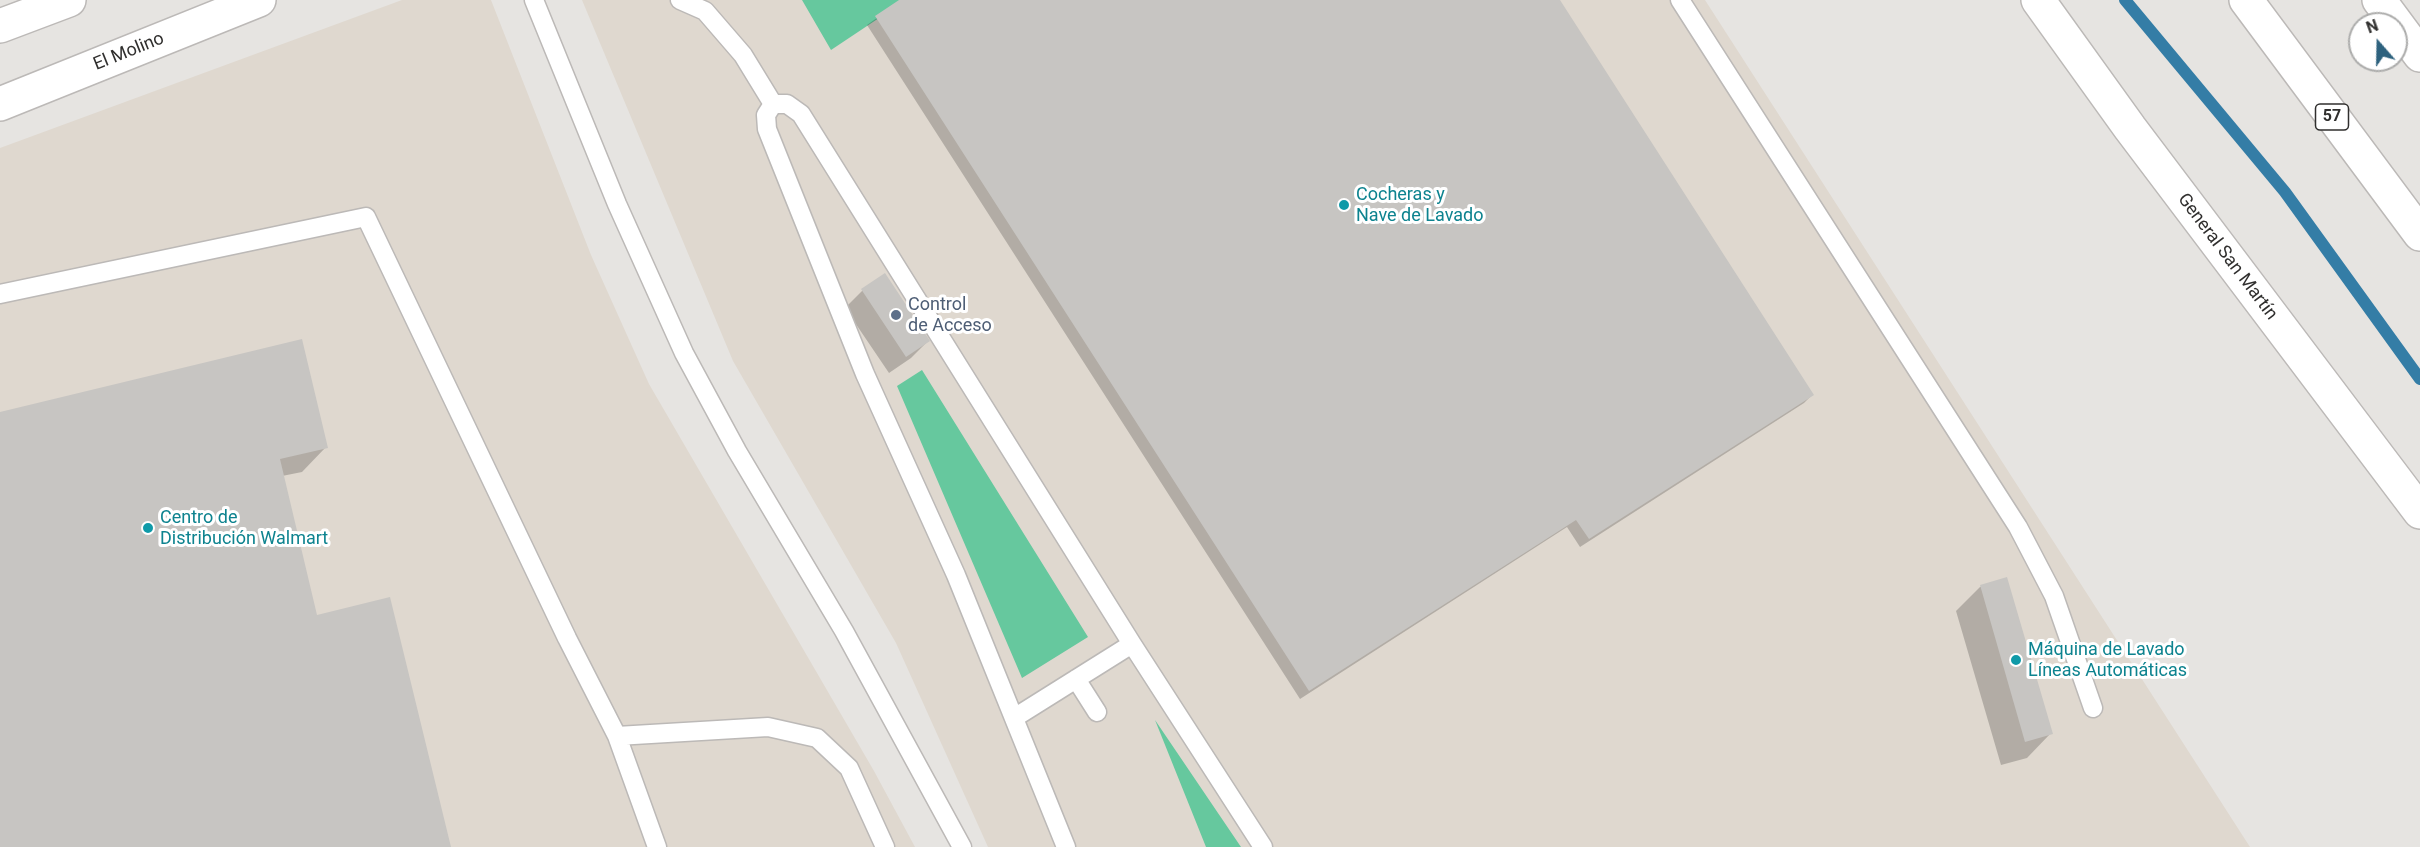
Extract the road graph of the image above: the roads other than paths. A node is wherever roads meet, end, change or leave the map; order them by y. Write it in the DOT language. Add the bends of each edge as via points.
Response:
graph roads {
  1 [pos="69,0"];
  2 [pos="259,0"];
  3 [pos="534,0"];
  4 [pos="680,0"];
  5 [pos="1680,0"];
  6 [pos="2037,0"];
  7 [pos="2246,0"];
  8 [pos="2379,0"];
  9 [pos="707,6"];
  10 [pos="0,26"];
  11 [pos="2420,55"];
  12 [pos="0,104"];
  13 [pos="773,104"];
  14 [pos="2420,234"];
  15 [pos="0,294"];
  16 [pos="2420,512"];
  17 [pos="1132,644"];
  18 [pos="1076,679"];
  19 [pos="2093,708"];
  20 [pos="1097,712"];
  21 [pos="1014,718"];
  22 [pos="617,736"];
  23 [pos="657,847"];
  24 [pos="885,847"];
  25 [pos="962,847"];
  26 [pos="1066,847"];
  27 [pos="1263,847"];
  1 -- 10 [label="main road"];
  2 -- 12 [label="main road, El Molino"];
  3 -- 25 [label="lane" via="617,204 684,353 850,641"];
  4 -- 9 [label="lane"];
  5 -- 19 [label="lane" via="2018,527 2054,596"];
  6 -- 16 [label="main road, General San Martín"];
  7 -- 14 [label="main road, 57"];
  8 -- 11 [label="main road"];
  9 -- 13 [label="lane"];
  13 -- 17 [label="lane" via="787,104 801,114"];
  13 -- 21 [label="lane" via="766,115 767,129 866,374 956,575"];
  15 -- 22 [label="lane" via="366,217"];
  17 -- 18 [label="lane"];
  17 -- 27 [label="lane"];
  18 -- 20 [label="lane"];
  18 -- 21 [label="lane"];
  21 -- 26 [label="lane"];
  22 -- 23 [label="lane"];
  22 -- 24 [label="lane" via="768,727 817,738 849,768"];
}
